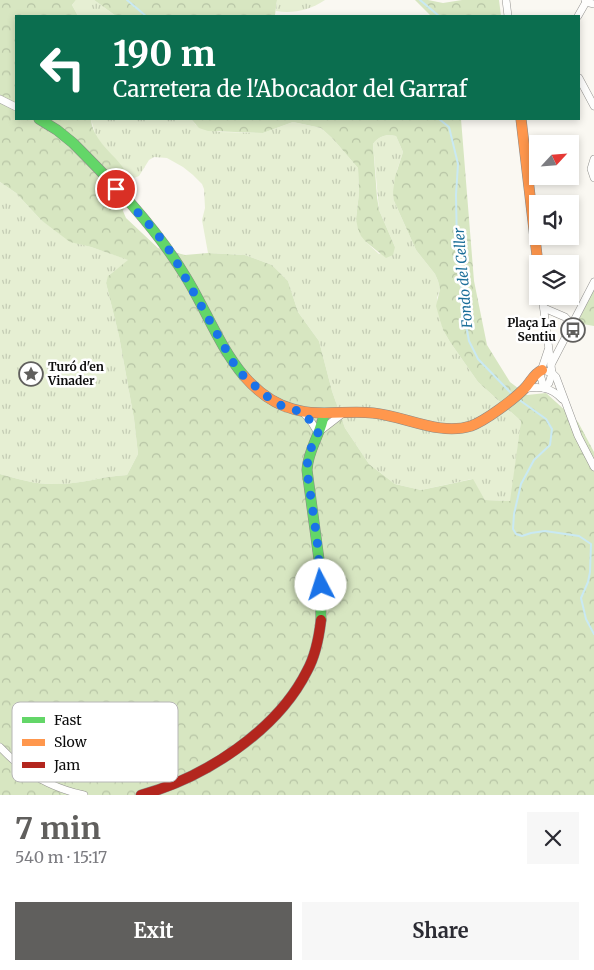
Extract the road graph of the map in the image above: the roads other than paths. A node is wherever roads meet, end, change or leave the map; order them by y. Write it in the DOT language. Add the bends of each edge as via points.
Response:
graph roads {
  1 [pos="506,0"];
  2 [pos="585,1"];
  3 [pos="594,4"];
  4 [pos="508,15"];
  5 [pos="578,15"];
  6 [pos="580,80"];
  7 [pos="0,99"];
  8 [pos="15,106"];
  9 [pos="594,106"];
  10 [pos="41,120"];
  11 [pos="521,120"];
  12 [pos="594,159"];
  13 [pos="594,178"];
  14 [pos="537,255"];
  15 [pos="594,282"];
  16 [pos="544,305"];
  17 [pos="544,308"];
  18 [pos="578,311"];
  19 [pos="565,317"];
  20 [pos="572,324"];
  21 [pos="548,372"];
  22 [pos="544,388"];
  23 [pos="521,391"];
  24 [pos="565,404"];
  25 [pos="304,413"];
  26 [pos="321,414"];
  27 [pos="342,414"];
  28 [pos="318,433"];
  29 [pos="594,467"];
  30 [pos="0,747"];
  31 [pos="12,759"];
  32 [pos="46,782"];
  33 [pos="84,795"];
  34 [pos="141,795"];
  1 -- 4 [label="street"];
  2 -- 3 [label="street"];
  2 -- 5 [label="street"];
  6 -- 9 [label="street"];
  7 -- 8 [label="street"];
  10 -- 25 [label="street" via="63,134 164,243 238,371 280,405"];
  11 -- 14 [label="street"];
  12 -- 13 [label="street" via="591,169"];
  15 -- 18 [label="street"];
  16 -- 17 [label="street"];
  17 -- 19 [label="street"];
  17 -- 21 [label="street"];
  18 -- 19 [label="street"];
  18 -- 20 [label="street"];
  19 -- 20 [label="street"];
  20 -- 21 [label="street"];
  21 -- 22 [label="street"];
  21 -- 22 [label="street" via="549,383"];
  21 -- 23 [label="street" via="536,372"];
  21 -- 24 [label="street"];
  22 -- 23 [label="street"];
  22 -- 24 [label="street"];
  23 -- 27 [label="street" via="482,421 459,429 426,425 384,414"];
  24 -- 29 [label="street"];
  25 -- 26 [label="street"];
  25 -- 28 [label="street"];
  26 -- 27 [label="street"];
  26 -- 28 [label="street" via="323,424"];
  27 -- 28 [label="street"];
  28 -- 34 [label="street" via="306,463 321,585 320,634 307,673 287,702 242,745 178,783"];
  30 -- 31 [label="street"];
  32 -- 33 [label="street"];
}
